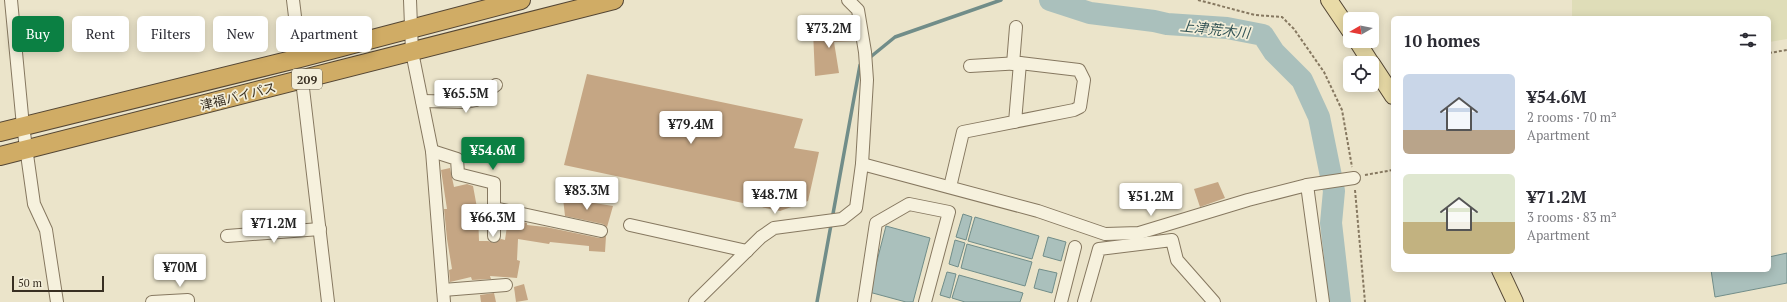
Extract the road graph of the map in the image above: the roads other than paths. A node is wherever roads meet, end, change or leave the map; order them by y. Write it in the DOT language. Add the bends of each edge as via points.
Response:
graph roads {
  1 [pos="11,0"];
  2 [pos="293,0"];
  3 [pos="410,0"];
  4 [pos="521,0"];
  5 [pos="614,0"];
  6 [pos="848,0"];
  7 [pos="1330,0"];
  8 [pos="1343,20"];
  9 [pos="1016,27"];
  10 [pos="411,28"];
  11 [pos="412,52"];
  12 [pos="300,58"];
  13 [pos="1016,64"];
  14 [pos="970,66"];
  15 [pos="1379,74"];
  16 [pos="302,80"];
  17 [pos="496,85"];
  18 [pos="1391,93"];
  19 [pos="422,101"];
  20 [pos="1015,122"];
  21 [pos="24,126"];
  22 [pos="0,132"];
  23 [pos="27,149"];
  24 [pos="432,151"];
  25 [pos="0,156"];
  26 [pos="862,164"];
  27 [pos="1354,178"];
  28 [pos="1307,185"];
  29 [pos="950,187"];
  30 [pos="494,208"];
  31 [pos="630,225"];
  32 [pos="320,229"];
  33 [pos="601,231"];
  34 [pos="227,236"];
  35 [pos="494,236"];
  36 [pos="1075,247"];
  37 [pos="747,251"];
  38 [pos="1501,272"];
  39 [pos="506,285"];
  40 [pos="444,296"];
  41 [pos="697,299"];
  42 [pos="57,302"];
  43 [pos="152,302"];
  44 [pos="188,302"];
  45 [pos="328,302"];
  46 [pos="864,302"];
  47 [pos="925,302"];
  48 [pos="1061,302"];
  49 [pos="1084,302"];
  50 [pos="1214,302"];
  51 [pos="1323,302"];
  52 [pos="1514,302"];
  1 -- 21 [label="street"];
  2 -- 12 [label="street"];
  3 -- 10 [label="street"];
  4 -- 10 [label="highway, 津福バイパス / 209"];
  5 -- 11 [label="highway, 津福バイパス / 209"];
  6 -- 26 [label="street" via="858,10 867,68"];
  7 -- 8 [label="main road"];
  9 -- 13 [label="street"];
  10 -- 11 [label="street"];
  10 -- 12 [label="highway, 津福バイパス / 209"];
  11 -- 16 [label="highway, 津福バイパス / 209"];
  11 -- 19 [label="street"];
  12 -- 21 [label="highway, 津福バイパス / 209"];
  13 -- 14 [label="street"];
  13 -- 20 [label="street"];
  13 -- 20 [label="street" via="1079,70 1084,80 1080,107"];
  15 -- 18 [label="main road"];
  16 -- 23 [label="highway, 津福バイパス / 209"];
  16 -- 32 [label="street"];
  17 -- 19 [label="street" via="476,100"];
  19 -- 24 [label="street"];
  20 -- 29 [label="street" via="963,132"];
  21 -- 22 [label="highway, 津福バイパス / 209"];
  21 -- 23 [label="street"];
  23 -- 25 [label="highway, 津福バイパス / 209"];
  23 -- 42 [label="street" via="34,204 46,230"];
  24 -- 30 [label="street" via="457,159 458,174 494,184"];
  24 -- 40 [label="street"];
  26 -- 29 [label="street"];
  26 -- 37 [label="street" via="856,208 842,219 774,228"];
  27 -- 28 [label="street"];
  28 -- 29 [label="street" via="1139,233 1105,234 1038,210"];
  28 -- 51 [label="street"];
  30 -- 33 [label="street"];
  30 -- 35 [label="street"];
  31 -- 37 [label="street"];
  32 -- 34 [label="street"];
  32 -- 45 [label="street"];
  36 -- 48 [label="street"];
  37 -- 41 [label="street"];
  38 -- 52 [label="main road"];
  39 -- 40 [label="street"];
  43 -- 44 [label="street"];
  46 -- 47 [label="street" via="876,223 909,204 949,212"];
  49 -- 50 [label="street" via="1099,249 1172,240 1177,260"];
}
